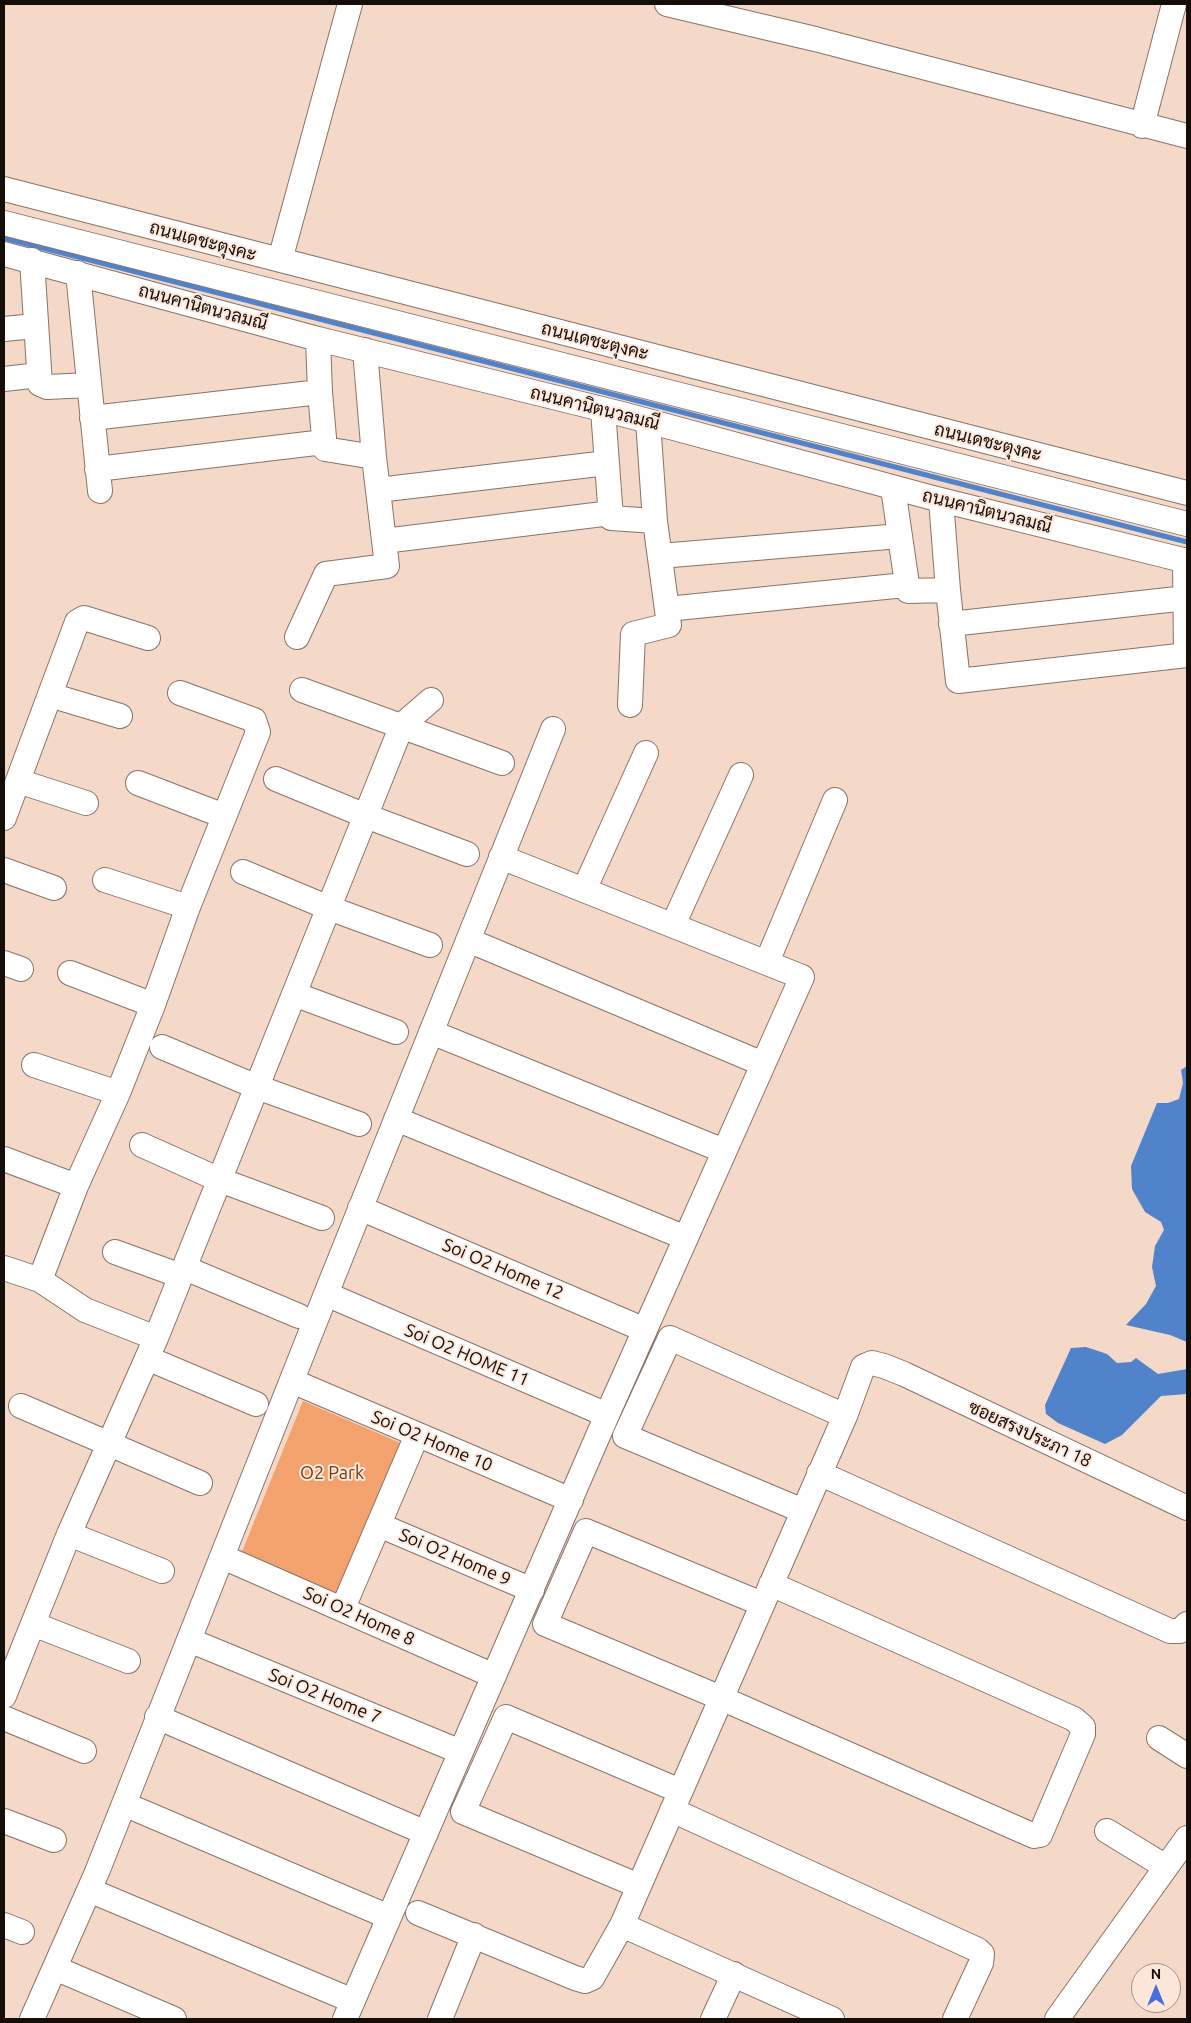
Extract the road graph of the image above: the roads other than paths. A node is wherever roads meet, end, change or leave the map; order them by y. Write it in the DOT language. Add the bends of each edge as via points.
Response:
graph roads {
  1 [pos="349,4"];
  2 [pos="667,4"];
  3 [pos="1174,4"];
  4 [pos="1142,126"];
  5 [pos="1187,136"];
  6 [pos="4,189"];
  7 [pos="4,223"];
  8 [pos="46,252"];
  9 [pos="4,254"];
  10 [pos="280,260"];
  11 [pos="78,273"];
  12 [pos="35,326"];
  13 [pos="4,329"];
  14 [pos="318,339"];
  15 [pos="365,350"];
  16 [pos="674,362"];
  17 [pos="39,375"];
  18 [pos="4,379"];
  19 [pos="89,385"];
  20 [pos="320,392"];
  21 [pos="666,392"];
  22 [pos="603,410"];
  23 [pos="92,418"];
  24 [pos="648,421"];
  25 [pos="324,442"];
  26 [pos="374,457"];
  27 [pos="607,463"];
  28 [pos="894,488"];
  29 [pos="378,490"];
  30 [pos="1187,493"];
  31 [pos="941,500"];
  32 [pos="611,513"];
  33 [pos="655,521"];
  34 [pos="1187,524"];
  35 [pos="900,536"];
  36 [pos="384,541"];
  37 [pos="660,556"];
  38 [pos="1186,561"];
  39 [pos="905,585"];
  40 [pos="948,590"];
  41 [pos="1186,598"];
  42 [pos="667,609"];
  43 [pos="952,624"];
  44 [pos="297,637"];
  45 [pos="148,638"];
  46 [pos="1187,655"];
  47 [pos="302,690"];
  48 [pos="180,693"];
  49 [pos="50,694"];
  50 [pos="431,700"];
  51 [pos="630,705"];
  52 [pos="120,716"];
  53 [pos="402,726"];
  54 [pos="553,729"];
  55 [pos="646,753"];
  56 [pos="502,763"];
  57 [pos="741,775"];
  58 [pos="276,779"];
  59 [pos="18,781"];
  60 [pos="138,783"];
  61 [pos="836,800"];
  62 [pos="86,803"];
  63 [pos="224,816"];
  64 [pos="366,816"];
  65 [pos="4,818"];
  66 [pos="467,854"];
  67 [pos="501,857"];
  68 [pos="4,870"];
  69 [pos="242,872"];
  70 [pos="105,880"];
  71 [pos="54,888"];
  72 [pos="584,890"];
  73 [pos="188,907"];
  74 [pos="329,908"];
  75 [pos="674,926"];
  76 [pos="468,940"];
  77 [pos="430,945"];
  78 [pos="767,962"];
  79 [pos="70,973"];
  80 [pos="294,994"];
  81 [pos="153,1005"];
  82 [pos="396,1032"];
  83 [pos="431,1032"];
  84 [pos="162,1047"];
  85 [pos="763,1064"];
  86 [pos="34,1065"];
  87 [pos="257,1086"];
  88 [pos="118,1093"];
  89 [pos="396,1119"];
  90 [pos="359,1124"];
  91 [pos="142,1145"];
  92 [pos="724,1151"];
  93 [pos="4,1159"];
  94 [pos="220,1180"];
  95 [pos="76,1186"];
  96 [pos="360,1208"];
  97 [pos="322,1218"];
  98 [pos="686,1238"];
  99 [pos="116,1252"];
  100 [pos="4,1268"];
  101 [pos="183,1272"];
  102 [pos="40,1280"];
  103 [pos="326,1294"];
  104 [pos="299,1316"];
  105 [pos="645,1330"];
  106 [pos="152,1348"];
  107 [pos="292,1381"];
  108 [pos="256,1404"];
  109 [pos="21,1406"];
  110 [pos="607,1415"];
  111 [pos="845,1416"];
  112 [pos="417,1435"];
  113 [pos="109,1443"];
  114 [pos="819,1473"];
  115 [pos="200,1482"];
  116 [pos="571,1500"];
  117 [pos="1187,1508"];
  118 [pos="803,1511"];
  119 [pos="378,1525"];
  120 [pos="69,1534"];
  121 [pos="223,1557"];
  122 [pos="162,1571"];
  123 [pos="532,1590"];
  124 [pos="766,1594"];
  125 [pos="343,1608"];
  126 [pos="32,1624"];
  127 [pos="1187,1624"];
  128 [pos="189,1640"];
  129 [pos="128,1662"];
  130 [pos="494,1676"];
  131 [pos="4,1696"];
  132 [pos="721,1698"];
  133 [pos="4,1718"];
  134 [pos="157,1718"];
  135 [pos="1159,1738"];
  136 [pos="84,1751"];
  137 [pos="461,1752"];
  138 [pos="1187,1756"];
  139 [pos="676,1800"];
  140 [pos="124,1804"];
  141 [pos="4,1821"];
  142 [pos="1106,1831"];
  143 [pos="426,1833"];
  144 [pos="1187,1838"];
  145 [pos="54,1840"];
  146 [pos="1166,1867"];
  147 [pos="639,1886"];
  148 [pos="89,1890"];
  149 [pos="418,1913"];
  150 [pos="389,1917"];
  151 [pos="622,1925"];
  152 [pos="474,1935"];
  153 [pos="55,1968"];
  154 [pos="734,1974"];
  155 [pos="349,2010"];
  156 [pos="32,2019"];
  157 [pos="174,2019"];
  158 [pos="440,2019"];
  159 [pos="713,2019"];
  160 [pos="832,2019"];
  161 [pos="955,2019"];
  162 [pos="1057,2019"];
  1 -- 10 [label="street"];
  2 -- 4 [label="street" via="815,39"];
  3 -- 4 [label="street"];
  4 -- 5 [label="street"];
  6 -- 10 [label="street, ถนนเดชะตุงคะ"];
  7 -- 8 [label="street, ถนนเดชะตุงคะ"];
  8 -- 9 [label="street, ถนนคานิตนวลมณี"];
  8 -- 11 [label="street, ถนนคานิตนวลมณี"];
  8 -- 12 [label="street"];
  8 -- 21 [label="street, ถนนเดชะตุงคะ"];
  10 -- 16 [label="street, ถนนเดชะตุงคะ"];
  11 -- 14 [label="street, ถนนคานิตนวลมณี"];
  11 -- 19 [label="street"];
  12 -- 13 [label="street"];
  12 -- 17 [label="street"];
  14 -- 15 [label="street, ถนนคานิตนวลมณี"];
  14 -- 20 [label="street"];
  15 -- 22 [label="street, ถนนคานิตนวลมณี"];
  15 -- 26 [label="street"];
  16 -- 21 [label="street"];
  16 -- 30 [label="street, ถนนเดชะตุงคะ"];
  17 -- 18 [label="street"];
  17 -- 19 [label="street" via="40,384 47,387"];
  19 -- 23 [label="street"];
  20 -- 23 [label="street"];
  20 -- 25 [label="street"];
  21 -- 34 [label="street, ถนนเดชะตุงคะ"];
  22 -- 24 [label="street, ถนนคานิตนวลมณี"];
  22 -- 27 [label="street"];
  23 -- 25 [label="street" via="99,480"];
  24 -- 28 [label="street, ถนนคานิตนวลมณี"];
  24 -- 33 [label="street"];
  25 -- 26 [label="street" via="325,449"];
  26 -- 29 [label="street"];
  27 -- 29 [label="street"];
  27 -- 32 [label="street"];
  28 -- 31 [label="street, ถนนคานิตนวลมณี"];
  28 -- 35 [label="street"];
  29 -- 36 [label="street"];
  31 -- 38 [label="street, ถนนคานิตนวลมณี"];
  31 -- 40 [label="street"];
  32 -- 33 [label="street" via="613,520"];
  32 -- 36 [label="street"];
  33 -- 37 [label="street"];
  35 -- 37 [label="street"];
  35 -- 39 [label="street"];
  36 -- 44 [label="street" via="387,566 326,574"];
  37 -- 42 [label="street"];
  38 -- 41 [label="street"];
  39 -- 40 [label="street" via="908,591"];
  39 -- 42 [label="street"];
  40 -- 43 [label="street"];
  41 -- 43 [label="street"];
  41 -- 46 [label="street"];
  42 -- 51 [label="street" via="669,626 633,634"];
  43 -- 46 [label="street" via="958,682"];
  45 -- 49 [label="street" via="84,618 77,622"];
  47 -- 53 [label="street"];
  48 -- 63 [label="street" via="254,720 257,725 258,732"];
  49 -- 52 [label="street"];
  49 -- 59 [label="street"];
  50 -- 53 [label="street"];
  53 -- 56 [label="street"];
  53 -- 64 [label="street"];
  54 -- 67 [label="street"];
  55 -- 72 [label="street"];
  57 -- 75 [label="street"];
  58 -- 64 [label="street"];
  59 -- 62 [label="street"];
  59 -- 65 [label="street"];
  60 -- 63 [label="street"];
  61 -- 78 [label="street"];
  63 -- 73 [label="street"];
  64 -- 66 [label="street"];
  64 -- 74 [label="street"];
  67 -- 72 [label="street"];
  67 -- 76 [label="street"];
  68 -- 71 [label="street"];
  69 -- 74 [label="street"];
  70 -- 73 [label="street"];
  72 -- 75 [label="street"];
  73 -- 81 [label="street"];
  74 -- 77 [label="street"];
  74 -- 80 [label="street"];
  75 -- 78 [label="street"];
  76 -- 83 [label="street"];
  76 -- 85 [label="street"];
  78 -- 85 [label="street" via="802,977"];
  79 -- 81 [label="street"];
  80 -- 82 [label="street"];
  80 -- 87 [label="street"];
  81 -- 88 [label="street"];
  83 -- 89 [label="street"];
  83 -- 92 [label="street"];
  84 -- 87 [label="street"];
  85 -- 92 [label="street"];
  86 -- 88 [label="street"];
  87 -- 90 [label="street"];
  87 -- 94 [label="street"];
  88 -- 95 [label="street"];
  89 -- 96 [label="street"];
  89 -- 98 [label="street"];
  91 -- 94 [label="street"];
  92 -- 98 [label="street"];
  93 -- 95 [label="street"];
  94 -- 97 [label="street"];
  94 -- 101 [label="street"];
  95 -- 102 [label="street"];
  96 -- 103 [label="street"];
  96 -- 105 [label="street, Soi O2 Home 12"];
  98 -- 105 [label="street"];
  99 -- 101 [label="street"];
  100 -- 102 [label="street"];
  101 -- 104 [label="street"];
  101 -- 106 [label="street"];
  102 -- 106 [label="street"];
  103 -- 107 [label="street"];
  103 -- 110 [label="street, Soi O2 HOME 11"];
  105 -- 110 [label="street"];
  106 -- 108 [label="street"];
  106 -- 113 [label="street"];
  107 -- 112 [label="street, Soi O2 Home 10"];
  107 -- 121 [label="street"];
  109 -- 113 [label="street"];
  110 -- 116 [label="street"];
  111 -- 114 [label="street"];
  111 -- 117 [label="street, ซอยสรงประภา 18" via="863,1368 872,1363 904,1374"];
  111 -- 118 [label="street" via="670,1338 625,1436"];
  112 -- 116 [label="street, Soi O2 Home 10"];
  112 -- 119 [label="street"];
  113 -- 115 [label="street"];
  113 -- 120 [label="street"];
  114 -- 118 [label="street"];
  114 -- 127 [label="street" via="1170,1631 1180,1630"];
  116 -- 123 [label="street"];
  118 -- 124 [label="street"];
  119 -- 123 [label="street, Soi O2 Home 9"];
  119 -- 125 [label="street"];
  120 -- 122 [label="street"];
  120 -- 126 [label="street"];
  121 -- 125 [label="street, Soi O2 Home 8"];
  121 -- 128 [label="street"];
  123 -- 130 [label="street"];
  124 -- 132 [label="street"];
  124 -- 132 [label="street" via="586,1530 545,1624"];
  124 -- 132 [label="street" via="1074,1719 1083,1726 1083,1734 1043,1831 1034,1836"];
  125 -- 130 [label="street, Soi O2 Home 8"];
  126 -- 129 [label="street"];
  126 -- 131 [label="street"];
  128 -- 134 [label="street"];
  128 -- 137 [label="street, Soi O2 Home 7"];
  130 -- 137 [label="street"];
  132 -- 139 [label="street"];
  133 -- 136 [label="street"];
  134 -- 140 [label="street"];
  134 -- 143 [label="street"];
  135 -- 138 [label="street"];
  137 -- 143 [label="street"];
  139 -- 147 [label="street"];
  139 -- 147 [label="street" via="506,1717 463,1812"];
  139 -- 161 [label="street" via="978,1950 982,1954 981,1963"];
  140 -- 148 [label="street"];
  140 -- 150 [label="street"];
  141 -- 145 [label="street"];
  142 -- 146 [label="street"];
  143 -- 150 [label="street"];
  144 -- 146 [label="street"];
  146 -- 162 [label="street"];
  147 -- 151 [label="street"];
  148 -- 153 [label="street"];
  148 -- 155 [label="street"];
  149 -- 152 [label="street"];
  150 -- 155 [label="street"];
  151 -- 152 [label="street" via="590,1980 575,1978"];
  151 -- 154 [label="street"];
  152 -- 158 [label="street"];
  153 -- 156 [label="street"];
  153 -- 157 [label="street"];
  154 -- 159 [label="street"];
  154 -- 160 [label="street"];
}
